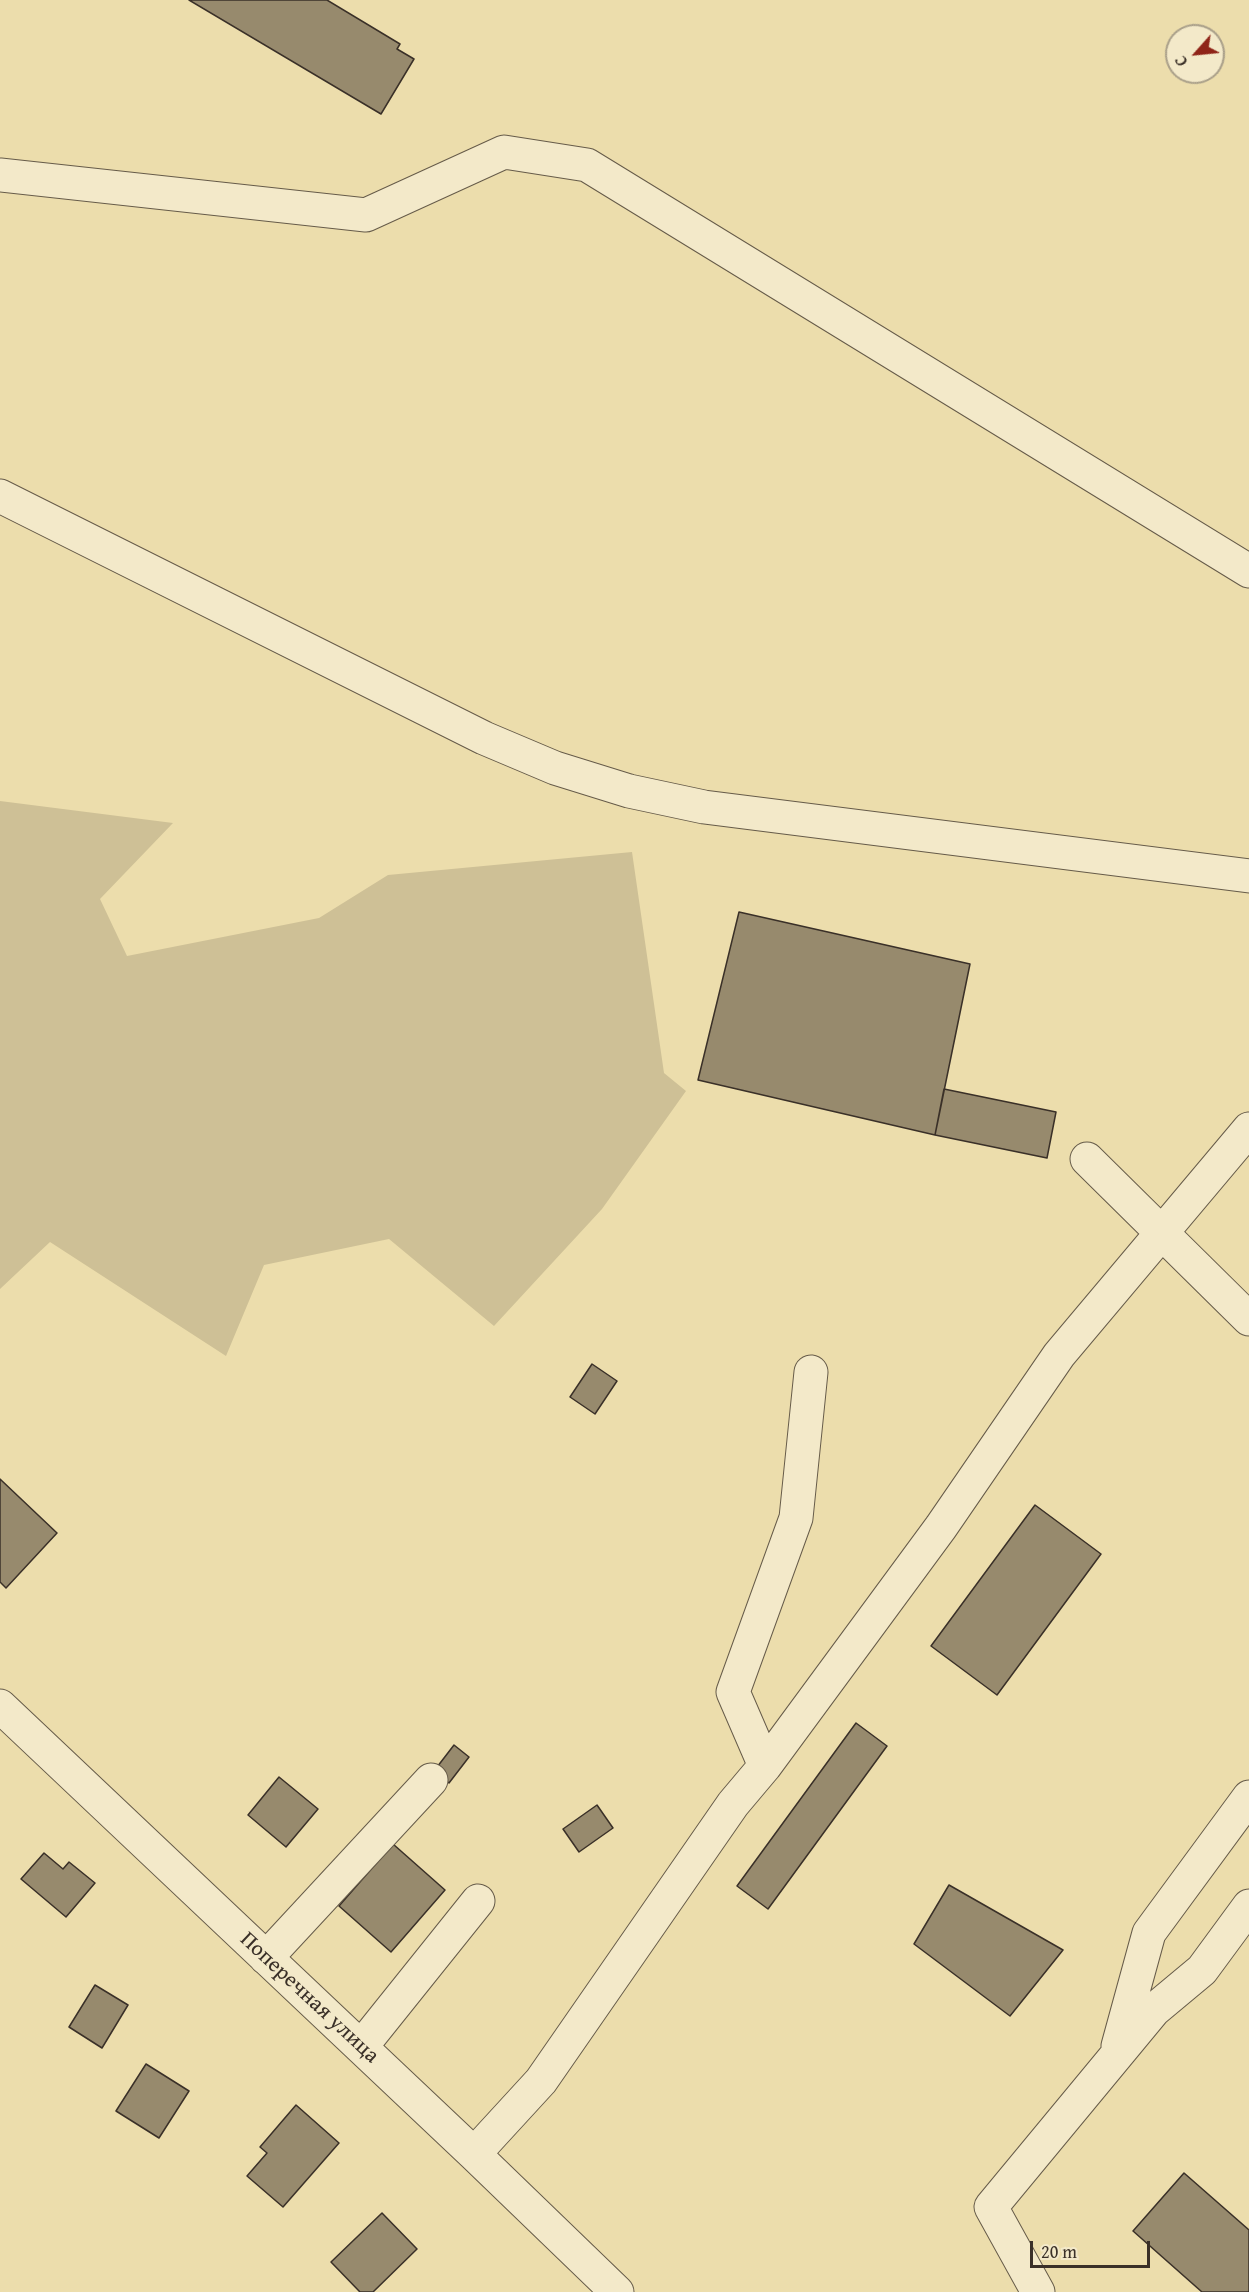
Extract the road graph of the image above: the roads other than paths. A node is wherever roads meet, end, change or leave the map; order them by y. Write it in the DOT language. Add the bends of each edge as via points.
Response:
graph roads {
  1 [pos="0,175"];
  2 [pos="0,496"];
  3 [pos="1249,571"];
  4 [pos="1249,876"];
  5 [pos="1249,1129"];
  6 [pos="1087,1158"];
  7 [pos="1161,1233"];
  8 [pos="1249,1319"];
  9 [pos="811,1372"];
  10 [pos="0,1706"];
  11 [pos="765,1766"];
  12 [pos="431,1780"];
  13 [pos="1249,1797"];
  14 [pos="478,1901"];
  15 [pos="1249,1906"];
  16 [pos="266,1958"];
  17 [pos="361,2047"];
  18 [pos="1114,2058"];
  19 [pos="474,2154"];
  20 [pos="617,2292"];
  21 [pos="1038,2292"];
  1 -- 3 [label="street" via="366,215 504,152 587,165"];
  2 -- 4 [label="street" via="484,738 555,768 629,791 704,807"];
  5 -- 7 [label="street"];
  6 -- 7 [label="street"];
  7 -- 8 [label="street"];
  7 -- 11 [label="street" via="1059,1355 941,1527"];
  9 -- 11 [label="street" via="796,1518 732,1692"];
  10 -- 16 [label="street, Поперечная улица"];
  11 -- 19 [label="street" via="726,1813 541,2081"];
  12 -- 16 [label="street"];
  13 -- 18 [label="street" via="1149,1933"];
  14 -- 17 [label="street"];
  15 -- 18 [label="street" via="1202,1970 1154,2010"];
  16 -- 17 [label="street, Поперечная улица"];
  17 -- 19 [label="street, Поперечная улица"];
  18 -- 21 [label="street" via="991,2207"];
  19 -- 20 [label="street, Поперечная улица"];
}
